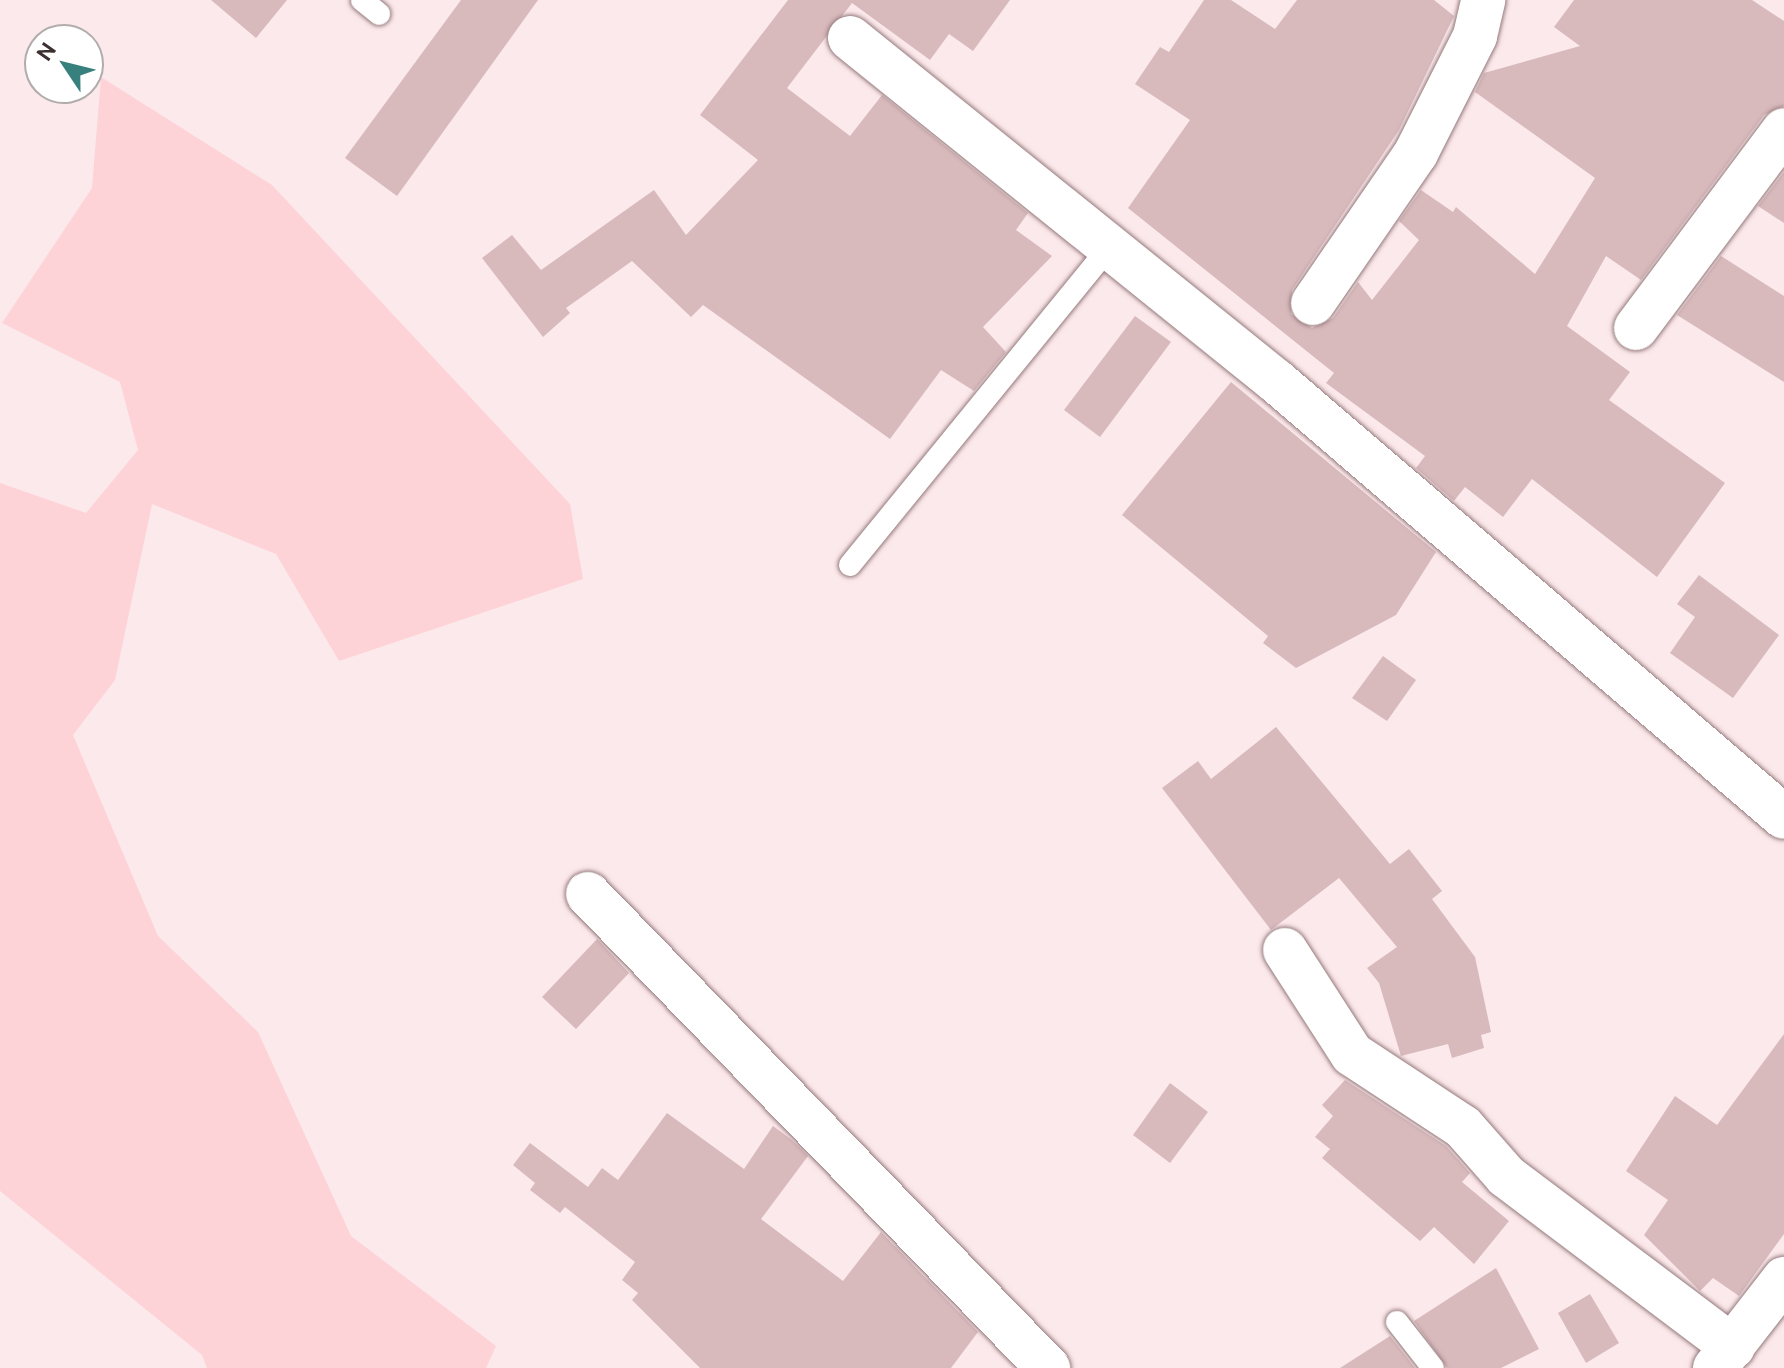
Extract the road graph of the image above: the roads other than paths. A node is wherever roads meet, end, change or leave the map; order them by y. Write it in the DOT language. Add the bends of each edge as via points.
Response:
graph roads {
  1 [pos="1483,0"];
  2 [pos="850,38"];
  3 [pos="1784,130"];
  4 [pos="1112,244"];
  5 [pos="1313,303"];
  6 [pos="1636,328"];
  7 [pos="850,565"];
  8 [pos="1784,817"];
  9 [pos="588,894"];
  10 [pos="1285,950"];
  11 [pos="1784,1279"];
  12 [pos="1397,1322"];
  13 [pos="1724,1358"];
  14 [pos="1048,1368"];
  15 [pos="1433,1368"];
  1 -- 5 [label="street" via="1475,36 1416,153"];
  2 -- 4 [label="street"];
  3 -- 6 [label="street"];
  4 -- 7 [label="lane"];
  4 -- 8 [label="street"];
  9 -- 14 [label="street"];
  10 -- 13 [label="street" via="1352,1054 1463,1127 1506,1176"];
  11 -- 13 [label="street"];
  12 -- 15 [label="lane"];
}
